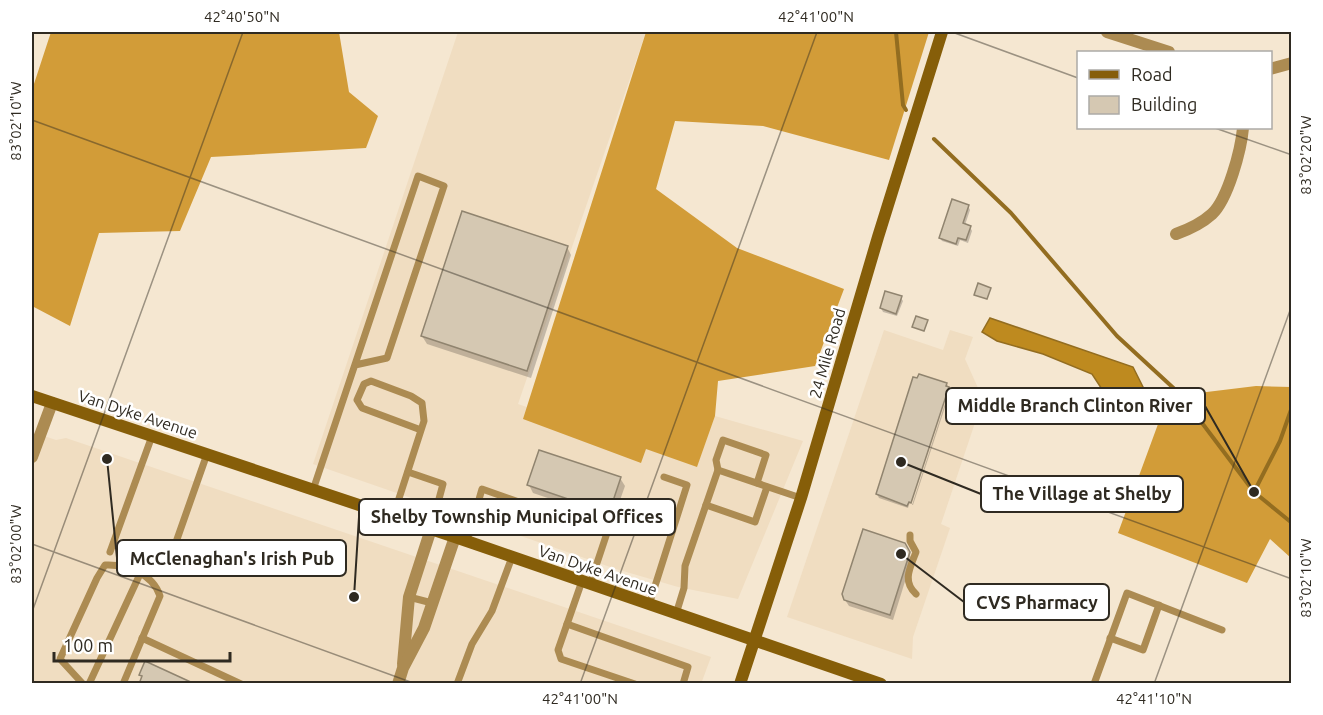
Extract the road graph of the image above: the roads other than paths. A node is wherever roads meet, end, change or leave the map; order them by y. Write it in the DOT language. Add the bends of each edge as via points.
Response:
graph roads {
  1 [pos="942,32"];
  2 [pos="1107,32"];
  3 [pos="1166,51"];
  4 [pos="1292,63"];
  5 [pos="1272,68"];
  6 [pos="1243,129"];
  7 [pos="1176,234"];
  8 [pos="354,365"];
  9 [pos="32,396"];
  10 [pos="52,403"];
  11 [pos="421,430"];
  12 [pos="152,436"];
  13 [pos="207,454"];
  14 [pos="32,457"];
  15 [pos="718,471"];
  16 [pos="408,472"];
  17 [pos="664,477"];
  18 [pos="757,483"];
  19 [pos="766,487"];
  20 [pos="313,490"];
  21 [pos="801,498"];
  22 [pos="706,505"];
  23 [pos="393,517"];
  24 [pos="431,530"];
  25 [pos="910,535"];
  26 [pos="461,539"];
  27 [pos="110,552"];
  28 [pos="512,557"];
  29 [pos="169,562"];
  30 [pos="140,574"];
  31 [pos="586,582"];
  32 [pos="916,594"];
  33 [pos="409,597"];
  34 [pos="432,603"];
  35 [pos="649,605"];
  36 [pos="1159,605"];
  37 [pos="676,614"];
  38 [pos="567,624"];
  39 [pos="1222,630"];
  40 [pos="142,638"];
  41 [pos="1110,638"];
  42 [pos="755,641"];
  43 [pos="403,668"];
  44 [pos="82,684"];
  45 [pos="89,684"];
  46 [pos="123,684"];
  47 [pos="241,684"];
  48 [pos="398,684"];
  49 [pos="457,684"];
  50 [pos="635,684"];
  51 [pos="683,684"];
  52 [pos="740,684"];
  53 [pos="881,684"];
  54 [pos="1094,684"];
  1 -- 21 [label="main road, 24 Mile Road"];
  2 -- 3 [label="street"];
  4 -- 5 [label="street"];
  6 -- 7 [label="street" via="1229,183 1214,212 1197,226"];
  8 -- 8 [label="lane" via="418,176 444,186 387,358"];
  8 -- 20 [label="lane"];
  9 -- 10 [label="main road, Van Dyke Avenue"];
  10 -- 12 [label="main road, Van Dyke Avenue"];
  10 -- 14 [label="street"];
  11 -- 11 [label="lane" via="422,404 371,381 364,384 357,400 362,408"];
  11 -- 16 [label="lane"];
  12 -- 13 [label="main road, Van Dyke Avenue"];
  12 -- 27 [label="lane"];
  13 -- 20 [label="main road, Van Dyke Avenue"];
  13 -- 29 [label="lane"];
  15 -- 18 [label="lane"];
  15 -- 18 [label="lane" via="716,460 723,440 766,454"];
  15 -- 22 [label="lane"];
  16 -- 23 [label="lane"];
  16 -- 24 [label="lane" via="443,484"];
  17 -- 35 [label="lane" via="687,484"];
  18 -- 19 [label="lane"];
  19 -- 21 [label="lane"];
  19 -- 22 [label="lane" via="755,522"];
  20 -- 23 [label="main road, Van Dyke Avenue"];
  21 -- 42 [label="main road, 24 Mile Road"];
  22 -- 37 [label="lane" via="686,566"];
  23 -- 24 [label="main road, Van Dyke Avenue"];
  24 -- 26 [label="main road, Van Dyke Avenue"];
  24 -- 33 [label="street"];
  25 -- 32 [label="lane" via="916,552 907,578"];
  26 -- 28 [label="main road, Van Dyke Avenue"];
  26 -- 31 [label="lane" via="482,489 607,533"];
  26 -- 34 [label="street"];
  28 -- 31 [label="main road, Van Dyke Avenue"];
  28 -- 49 [label="lane" via="492,611 472,644"];
  30 -- 40 [label="lane" via="156,585 160,596"];
  30 -- 44 [label="lane" via="118,564 105,565 97,578 60,659"];
  30 -- 45 [label="lane"];
  31 -- 35 [label="main road, Van Dyke Avenue"];
  31 -- 38 [label="lane"];
  33 -- 34 [label="lane"];
  33 -- 43 [label="street"];
  34 -- 43 [label="street"];
  35 -- 37 [label="main road, Van Dyke Avenue"];
  36 -- 39 [label="lane"];
  36 -- 41 [label="lane" via="1127,593"];
  36 -- 41 [label="lane" via="1143,650"];
  37 -- 42 [label="main road, Van Dyke Avenue"];
  38 -- 50 [label="lane" via="558,650 561,659"];
  38 -- 51 [label="lane" via="688,667"];
  40 -- 46 [label="lane"];
  40 -- 47 [label="lane"];
  41 -- 54 [label="lane"];
  42 -- 52 [label="main road, 24 Mile Road"];
  42 -- 53 [label="main road, Van Dyke Avenue"];
  43 -- 48 [label="street"];
}
